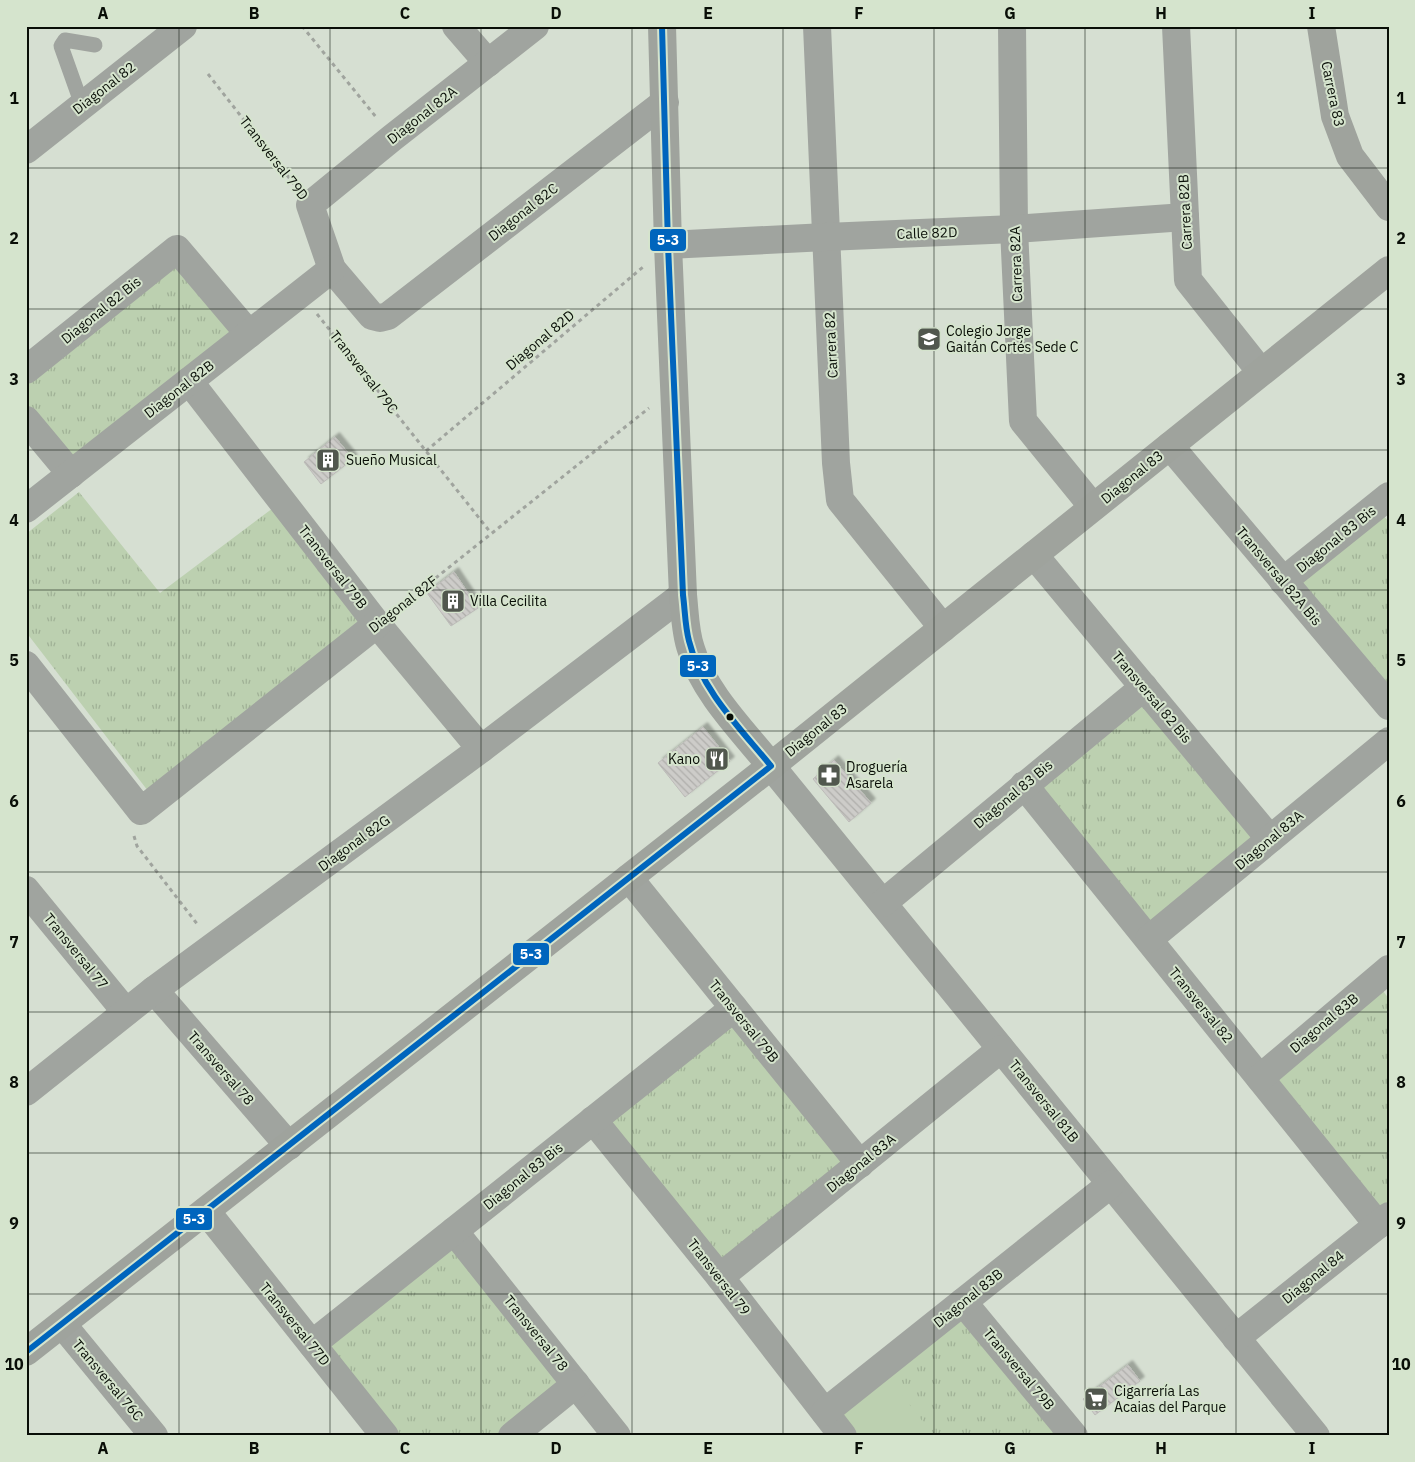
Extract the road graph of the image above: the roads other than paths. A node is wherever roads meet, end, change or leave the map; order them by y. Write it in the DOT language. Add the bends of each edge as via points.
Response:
graph roads {
  1 [pos="183,26"];
  2 [pos="456,26"];
  3 [pos="536,26"];
  4 [pos="662,26"];
  5 [pos="817,26"];
  6 [pos="1012,26"];
  7 [pos="1176,26"];
  8 [pos="1321,26"];
  9 [pos="95,45"];
  10 [pos="488,63"];
  11 [pos="665,102"];
  12 [pos="82,105"];
  13 [pos="26,150"];
  14 [pos="310,204"];
  15 [pos="1389,207"];
  16 [pos="1185,217"];
  17 [pos="1014,229"];
  18 [pos="826,237"];
  19 [pos="668,245"];
  20 [pos="332,269"];
  21 [pos="1389,270"];
  22 [pos="380,318"];
  23 [pos="249,334"];
  24 [pos="26,370"];
  25 [pos="1261,372"];
  26 [pos="189,381"];
  27 [pos="26,420"];
  28 [pos="1170,446"];
  29 [pos="71,474"];
  30 [pos="1094,507"];
  31 [pos="1384,508"];
  32 [pos="26,509"];
  33 [pos="1034,555"];
  34 [pos="1283,581"];
  35 [pos="683,595"];
  36 [pos="378,624"];
  37 [pos="942,628"];
  38 [pos="26,665"];
  39 [pos="1144,687"];
  40 [pos="1389,706"];
  41 [pos="1389,741"];
  42 [pos="481,749"];
  43 [pos="771,766"];
  44 [pos="1024,785"];
  45 [pos="1270,839"];
  46 [pos="629,878"];
  47 [pos="26,890"];
  48 [pos="883,903"];
  49 [pos="1148,939"];
  50 [pos="1384,982"];
  51 [pos="154,990"];
  52 [pos="734,1008"];
  53 [pos="126,1012"];
  54 [pos="1001,1048"];
  55 [pos="1260,1078"];
  56 [pos="26,1092"];
  57 [pos="593,1120"];
  58 [pos="289,1146"];
  59 [pos="860,1164"];
  60 [pos="1111,1184"];
  61 [pos="206,1211"];
  62 [pos="1383,1220"];
  63 [pos="454,1231"];
  64 [pos="720,1277"];
  65 [pos="963,1302"];
  66 [pos="62,1324"];
  67 [pos="1236,1338"];
  68 [pos="312,1344"];
  69 [pos="26,1352"];
  70 [pos="576,1384"];
  71 [pos="825,1412"];
  72 [pos="154,1436"];
  73 [pos="385,1436"];
  74 [pos="512,1436"];
  75 [pos="618,1436"];
  76 [pos="843,1436"];
  77 [pos="1074,1436"];
  78 [pos="1316,1436"];
  1 -- 12 [label="street, Diagonal 82"];
  2 -- 10 [label="street"];
  3 -- 10 [label="street, Diagonal 82A"];
  4 -- 11 [label="street"];
  5 -- 18 [label="street, Carrera 82"];
  6 -- 17 [label="street, Carrera 82A"];
  7 -- 16 [label="street, Carrera 82B"];
  8 -- 15 [label="street, Carrera 83" via="1335,116 1350,156"];
  9 -- 12 [label="lane" via="65,40 61,46"];
  10 -- 14 [label="street, Diagonal 82A"];
  11 -- 19 [label="street"];
  11 -- 22 [label="street, Diagonal 82C" via="388,316"];
  12 -- 13 [label="street, Diagonal 82"];
  14 -- 20 [label="street, Transversal 79D"];
  16 -- 17 [label="street, Calle 82D"];
  16 -- 25 [label="street, Carrera 82B" via="1188,280"];
  17 -- 18 [label="street, Calle 82D"];
  17 -- 30 [label="street, Carrera 82A" via="1023,421"];
  18 -- 19 [label="street, Calle 82D"];
  18 -- 37 [label="street, Carrera 82" via="840,500"];
  19 -- 35 [label="street"];
  20 -- 22 [label="street, Transversal 79D" via="372,316"];
  20 -- 23 [label="street, Diagonal 82B"];
  21 -- 25 [label="street, Diagonal 83"];
  23 -- 24 [label="street, Diagonal 82 Bis" via="177,249"];
  23 -- 26 [label="street, Diagonal 82B"];
  25 -- 28 [label="street, Diagonal 83"];
  26 -- 29 [label="street, Diagonal 82B"];
  26 -- 36 [label="street, Transversal 79B"];
  27 -- 29 [label="street"];
  28 -- 30 [label="street, Diagonal 83"];
  28 -- 34 [label="street, Transversal 82A Bis"];
  29 -- 32 [label="street, Diagonal 82B"];
  30 -- 33 [label="street, Diagonal 83"];
  31 -- 34 [label="street, Diagonal 83 Bis"];
  33 -- 37 [label="street, Diagonal 83"];
  33 -- 39 [label="street, Transversal 82 Bis"];
  34 -- 40 [label="street, Transversal 82A Bis"];
  35 -- 42 [label="street, Diagonal 82G"];
  35 -- 43 [label="street" via="687,634 696,664 710,690"];
  36 -- 38 [label="street, Diagonal 82F" via="141,811"];
  36 -- 42 [label="street, Transversal 79B"];
  37 -- 43 [label="street, Diagonal 83"];
  39 -- 44 [label="street, Diagonal 83 Bis"];
  39 -- 45 [label="street, Transversal 82 Bis"];
  41 -- 45 [label="street, Diagonal 83A"];
  42 -- 51 [label="street, Diagonal 82G"];
  43 -- 46 [label="street, Diagonal 83"];
  43 -- 48 [label="street, Transversal 81B"];
  44 -- 48 [label="street, Diagonal 83 Bis"];
  44 -- 49 [label="street, Transversal 82"];
  45 -- 49 [label="street, Diagonal 83A"];
  46 -- 52 [label="street, Transversal 79B"];
  46 -- 58 [label="street, Diagonal 83"];
  47 -- 53 [label="street, Transversal 77"];
  48 -- 54 [label="street, Transversal 81B"];
  49 -- 55 [label="street, Transversal 82"];
  50 -- 55 [label="street, Diagonal 83B"];
  51 -- 53 [label="street, Diagonal 82G"];
  51 -- 58 [label="street, Transversal 78"];
  52 -- 57 [label="street, Diagonal 83 Bis"];
  52 -- 59 [label="street, Transversal 79B"];
  53 -- 56 [label="street, Diagonal 82G"];
  54 -- 59 [label="street, Diagonal 83A"];
  54 -- 60 [label="street, Transversal 81B"];
  55 -- 62 [label="street, Transversal 82"];
  57 -- 63 [label="street, Diagonal 83 Bis"];
  57 -- 64 [label="street, Transversal 79"];
  58 -- 61 [label="street, Diagonal 83"];
  59 -- 64 [label="street, Diagonal 83A"];
  60 -- 65 [label="street, Diagonal 83B"];
  60 -- 67 [label="street, Transversal 81B"];
  61 -- 66 [label="street, Diagonal 83"];
  61 -- 68 [label="street, Transversal 77D"];
  62 -- 67 [label="street, Diagonal 84"];
  63 -- 68 [label="street, Diagonal 83 Bis"];
  63 -- 70 [label="street, Transversal 78"];
  64 -- 71 [label="street, Transversal 79"];
  65 -- 71 [label="street, Diagonal 83B"];
  65 -- 77 [label="street, Transversal 79B"];
  66 -- 69 [label="street, Diagonal 83"];
  66 -- 72 [label="street, Transversal 76C"];
  67 -- 78 [label="street, Transversal 81B"];
  68 -- 73 [label="street, Transversal 77D"];
  70 -- 74 [label="street"];
  70 -- 75 [label="street, Transversal 78"];
  71 -- 76 [label="street, Transversal 79"];
}
